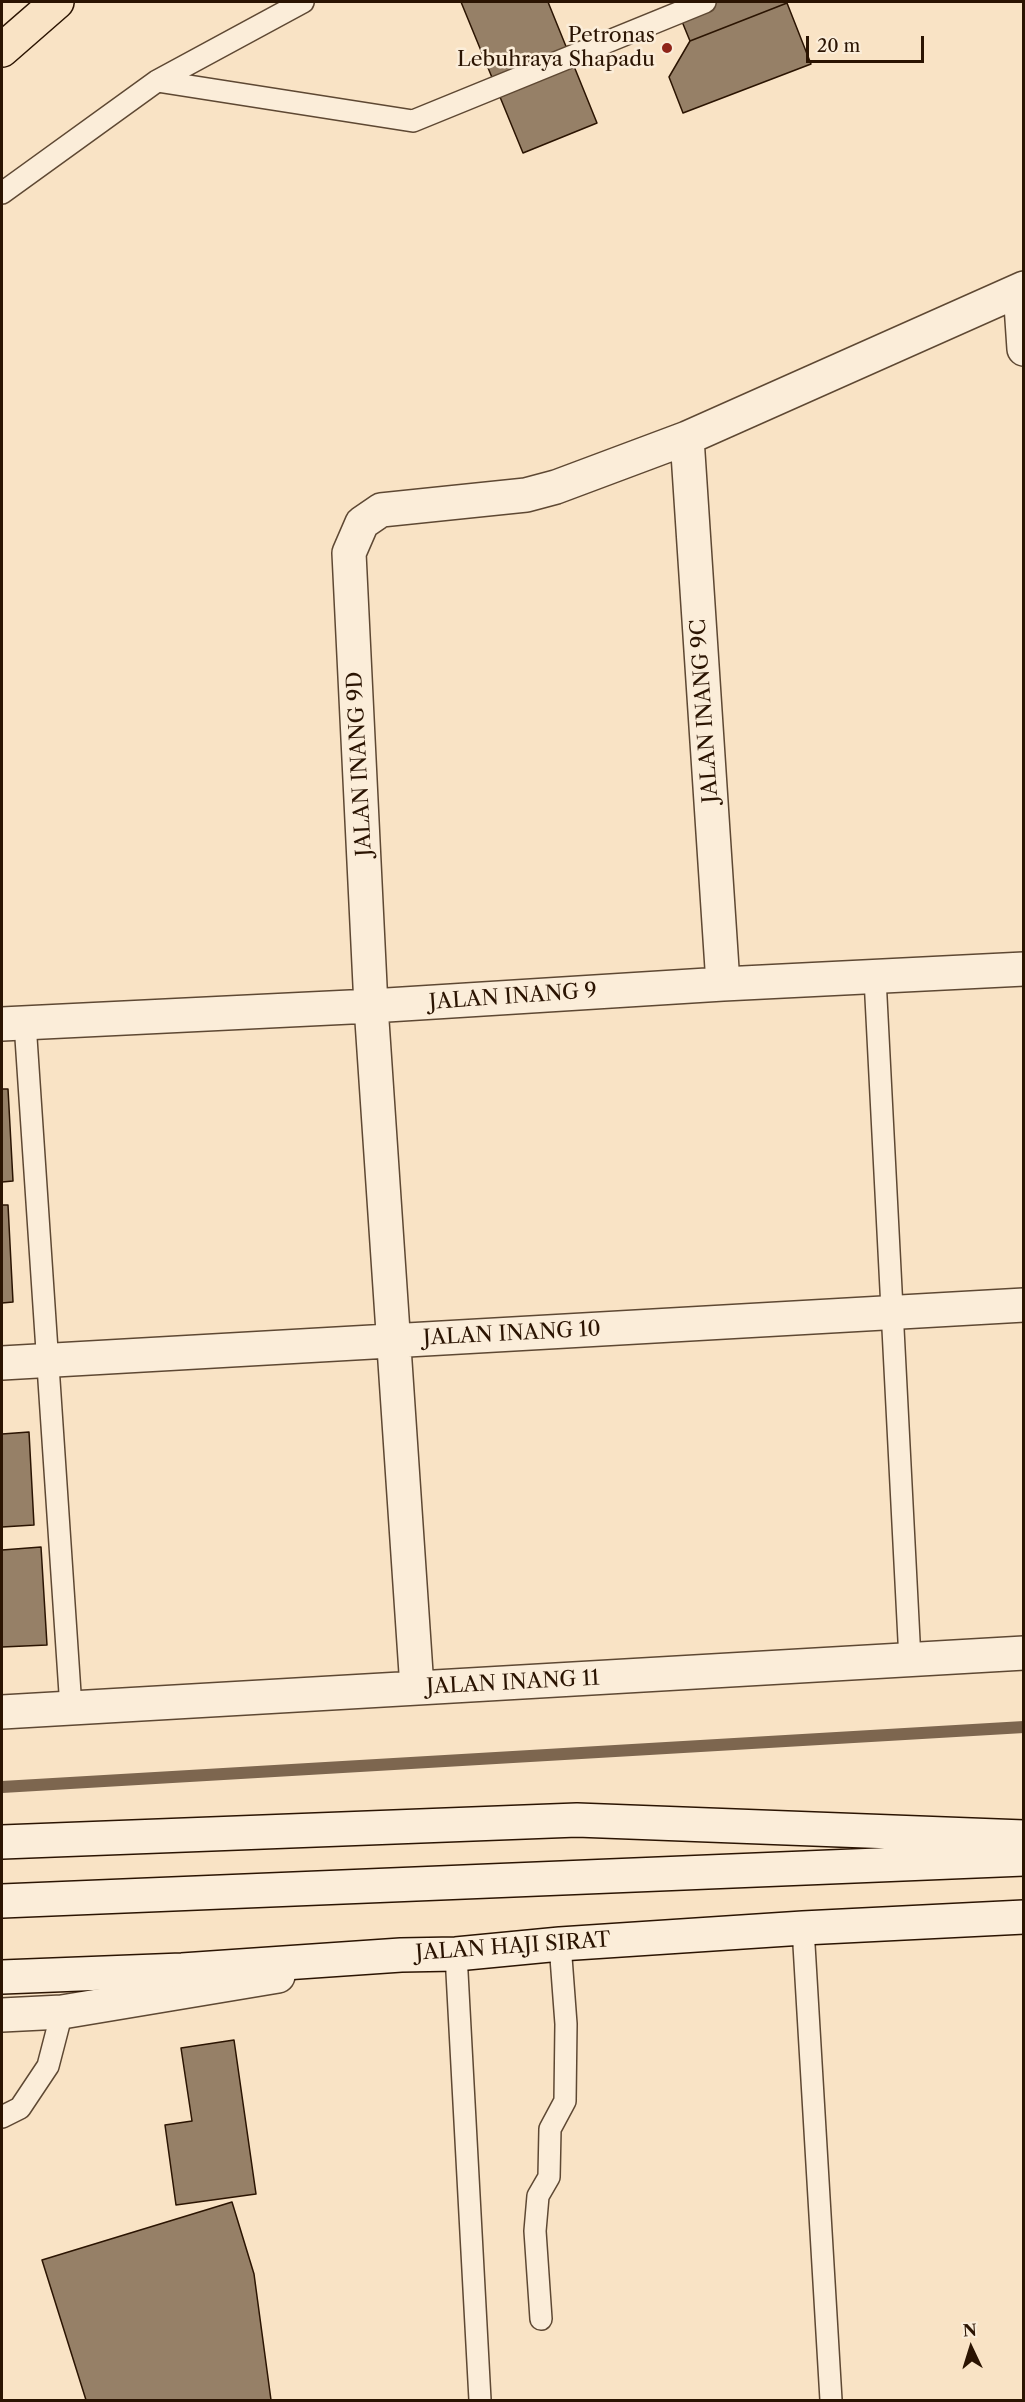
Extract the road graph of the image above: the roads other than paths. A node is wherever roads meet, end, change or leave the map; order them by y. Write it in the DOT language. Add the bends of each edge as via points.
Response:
graph roads {
  1 [pos="57,2"];
  2 [pos="303,2"];
  3 [pos="705,2"];
  4 [pos="658,11"];
  5 [pos="2,50"];
  6 [pos="157,81"];
  7 [pos="2,193"];
  8 [pos="1022,289"];
  9 [pos="1023,349"];
  10 [pos="687,438"];
  11 [pos="1023,969"];
  12 [pos="874,978"];
  13 [pos="723,984"];
  14 [pos="371,1006"];
  15 [pos="13,1023"];
  16 [pos="1023,1305"];
  17 [pos="892,1312"];
  18 [pos="392,1341"];
  19 [pos="47,1361"];
  20 [pos="2,1364"];
  21 [pos="1023,1653"];
  22 [pos="910,1660"];
  23 [pos="417,1688"];
  24 [pos="71,1708"];
  25 [pos="2,1712"];
  26 [pos="1023,1837"];
  27 [pos="2,1842"];
  28 [pos="1023,1859"];
  29 [pos="2,1901"];
  30 [pos="1023,1917"];
  31 [pos="803,1928"];
  32 [pos="560,1944"];
  33 [pos="456,1954"];
  34 [pos="401,1955"];
  35 [pos="2,1977"];
  36 [pos="62,2012"];
  37 [pos="2,2015"];
  38 [pos="2,2117"];
  39 [pos="541,2319"];
  40 [pos="480,2400"];
  41 [pos="831,2400"];
  1 -- 5 [label="highway"];
  2 -- 6 [label="lane"];
  3 -- 4 [label="lane"];
  4 -- 6 [label="lane" via="413,121"];
  6 -- 7 [label="lane"];
  8 -- 9 [label="street"];
  8 -- 10 [label="street"];
  10 -- 13 [label="street, JALAN INANG 9C"];
  10 -- 14 [label="street, JALAN INANG 9D" via="526,495 381,510 362,524 350,553"];
  11 -- 12 [label="street, JALAN INANG 9"];
  12 -- 13 [label="street, JALAN INANG 9"];
  12 -- 17 [label="lane"];
  13 -- 14 [label="street, JALAN INANG 9"];
  14 -- 15 [label="street, JALAN INANG 9"];
  14 -- 18 [label="street, JALAN INANG 9D"];
  15 -- 19 [label="lane"];
  16 -- 17 [label="street, JALAN INANG 10"];
  17 -- 18 [label="street, JALAN INANG 10"];
  17 -- 22 [label="lane"];
  18 -- 19 [label="street, JALAN INANG 10"];
  18 -- 23 [label="street, JALAN INANG 9D"];
  19 -- 20 [label="street, JALAN INANG 10"];
  19 -- 24 [label="lane"];
  21 -- 22 [label="street, JALAN INANG 11"];
  22 -- 23 [label="street, JALAN INANG 11"];
  23 -- 24 [label="street, JALAN INANG 11"];
  24 -- 25 [label="street, JALAN INANG 11"];
  26 -- 27 [label="street" via="577,1820"];
  28 -- 29 [label="street"];
  30 -- 31 [label="street, JALAN HAJI SIRAT"];
  31 -- 32 [label="street, JALAN HAJI SIRAT"];
  31 -- 41 [label="lane"];
  32 -- 33 [label="street, JALAN HAJI SIRAT"];
  32 -- 39 [label="lane" via="566,2024 565,2101 550,2128 549,2177 538,2196 535,2231"];
  33 -- 34 [label="street, JALAN HAJI SIRAT"];
  33 -- 40 [label="lane"];
  34 -- 35 [label="street, JALAN HAJI SIRAT"];
  34 -- 36 [label="street"];
  36 -- 37 [label="street"];
  36 -- 38 [label="lane" via="48,2066 20,2108"];
}
